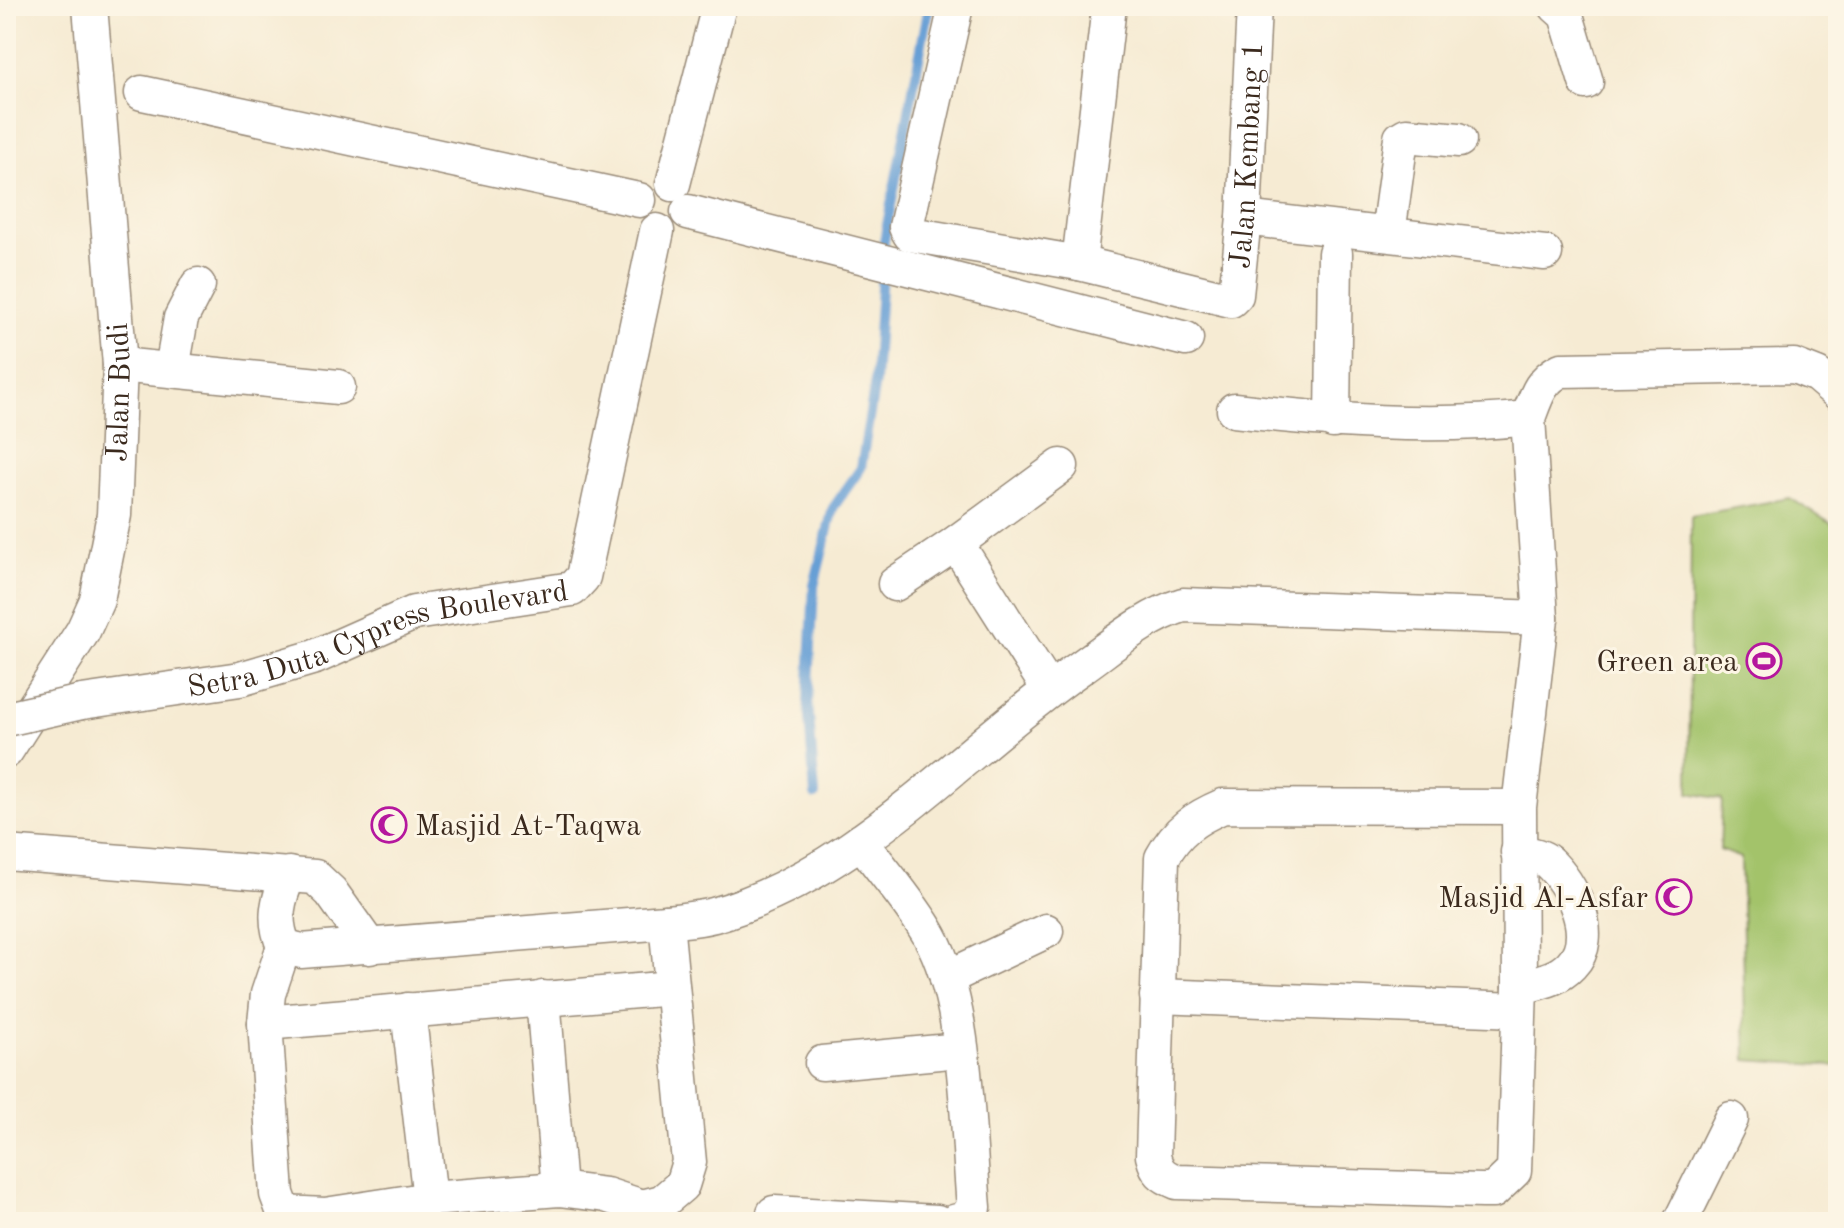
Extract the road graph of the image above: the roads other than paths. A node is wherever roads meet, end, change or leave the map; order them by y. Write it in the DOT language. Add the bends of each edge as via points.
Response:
graph roads {
  1 [pos="90,6"];
  2 [pos="719,6"];
  3 [pos="956,6"];
  4 [pos="1109,6"];
  5 [pos="1254,6"];
  6 [pos="1556,6"];
  7 [pos="1586,82"];
  8 [pos="142,93"];
  9 [pos="1459,140"];
  10 [pos="680,198"];
  11 [pos="639,200"];
  12 [pos="1244,218"];
  13 [pos="657,231"];
  14 [pos="1388,234"];
  15 [pos="1335,253"];
  16 [pos="1545,253"];
  17 [pos="1079,263"];
  18 [pos="198,285"];
  19 [pos="1186,339"];
  20 [pos="120,365"];
  21 [pos="172,369"];
  22 [pos="338,387"];
  23 [pos="1838,393"];
  24 [pos="1234,410"];
  25 [pos="1528,418"];
  26 [pos="1333,421"];
  27 [pos="1061,466"];
  28 [pos="956,543"];
  29 [pos="895,584"];
  30 [pos="1541,618"];
  31 [pos="1049,689"];
  32 [pos="6,719"];
  33 [pos="6,751"];
  34 [pos="1519,807"];
  35 [pos="861,841"];
  36 [pos="1518,852"];
  37 [pos="6,853"];
  38 [pos="289,874"];
  39 [pos="666,922"];
  40 [pos="1046,931"];
  41 [pos="284,946"];
  42 [pos="370,947"];
  43 [pos="947,978"];
  44 [pos="672,988"];
  45 [pos="1157,996"];
  46 [pos="543,998"];
  47 [pos="1519,999"];
  48 [pos="408,1010"];
  49 [pos="265,1023"];
  50 [pos="960,1050"];
  51 [pos="822,1063"];
  52 [pos="1731,1119"];
  53 [pos="559,1189"];
  54 [pos="430,1199"];
  55 [pos="774,1213"];
  56 [pos="937,1222"];
  57 [pos="954,1222"];
  58 [pos="1680,1222"];
  1 -- 20 [label="street, Jalan Budi"];
  2 -- 10 [label="street"];
  3 -- 17 [label="street" via="906,227 919,237"];
  4 -- 17 [label="street"];
  5 -- 12 [label="street, Jalan Kembang 1"];
  6 -- 7 [label="street" via="1566,15"];
  8 -- 11 [label="street"];
  9 -- 14 [label="street" via="1401,138"];
  10 -- 11 [label="street" via="659,182 646,188"];
  10 -- 13 [label="street" via="682,224"];
  10 -- 19 [label="street"];
  11 -- 13 [label="street" via="638,213"];
  12 -- 14 [label="street"];
  12 -- 17 [label="street, Jalan Kembang 1" via="1236,295 1231,300"];
  13 -- 32 [label="street, Setra Duta Cypress Boulevard, bridge" via="583,577 572,589 414,613 315,657 240,679"];
  14 -- 16 [label="street"];
  15 -- 26 [label="street"];
  18 -- 21 [label="street" via="181,318"];
  20 -- 21 [label="street"];
  20 -- 33 [label="street, Jalan Budi" via="114,515 97,600 83,631"];
  21 -- 22 [label="street"];
  23 -- 25 [label="street" via="1817,375 1794,366 1561,370 1539,388"];
  24 -- 26 [label="street"];
  25 -- 26 [label="street"];
  25 -- 30 [label="street"];
  27 -- 28 [label="street"];
  28 -- 29 [label="street"];
  28 -- 31 [label="street"];
  30 -- 31 [label="street" via="1183,605 1158,613"];
  30 -- 34 [label="street"];
  31 -- 35 [label="street"];
  34 -- 36 [label="street"];
  34 -- 45 [label="street" via="1223,806 1193,819 1162,858"];
  35 -- 39 [label="street" via="779,890 713,915"];
  35 -- 43 [label="street" via="930,935"];
  36 -- 47 [label="street"];
  36 -- 47 [label="street" via="1545,858 1562,880 1578,907 1583,942 1573,964"];
  37 -- 38 [label="street"];
  38 -- 41 [label="street" via="276,906"];
  38 -- 42 [label="street" via="315,877"];
  39 -- 42 [label="street"];
  39 -- 44 [label="street"];
  40 -- 43 [label="street"];
  41 -- 42 [label="street" via="301,951"];
  41 -- 49 [label="street" via="268,994"];
  43 -- 50 [label="street"];
  44 -- 46 [label="street"];
  44 -- 53 [label="street" via="689,1162 682,1185 662,1202 642,1207 606,1195"];
  45 -- 47 [label="street"];
  45 -- 47 [label="street" via="1156,1170 1177,1182 1493,1191 1514,1171"];
  46 -- 48 [label="street"];
  46 -- 53 [label="street"];
  48 -- 49 [label="street"];
  48 -- 54 [label="street"];
  49 -- 54 [label="street" via="277,1194 284,1213 325,1215"];
  50 -- 51 [label="street"];
  50 -- 57 [label="street" via="974,1207 965,1219"];
  52 -- 58 [label="street"];
  53 -- 54 [label="street"];
  55 -- 56 [label="street"];
}
